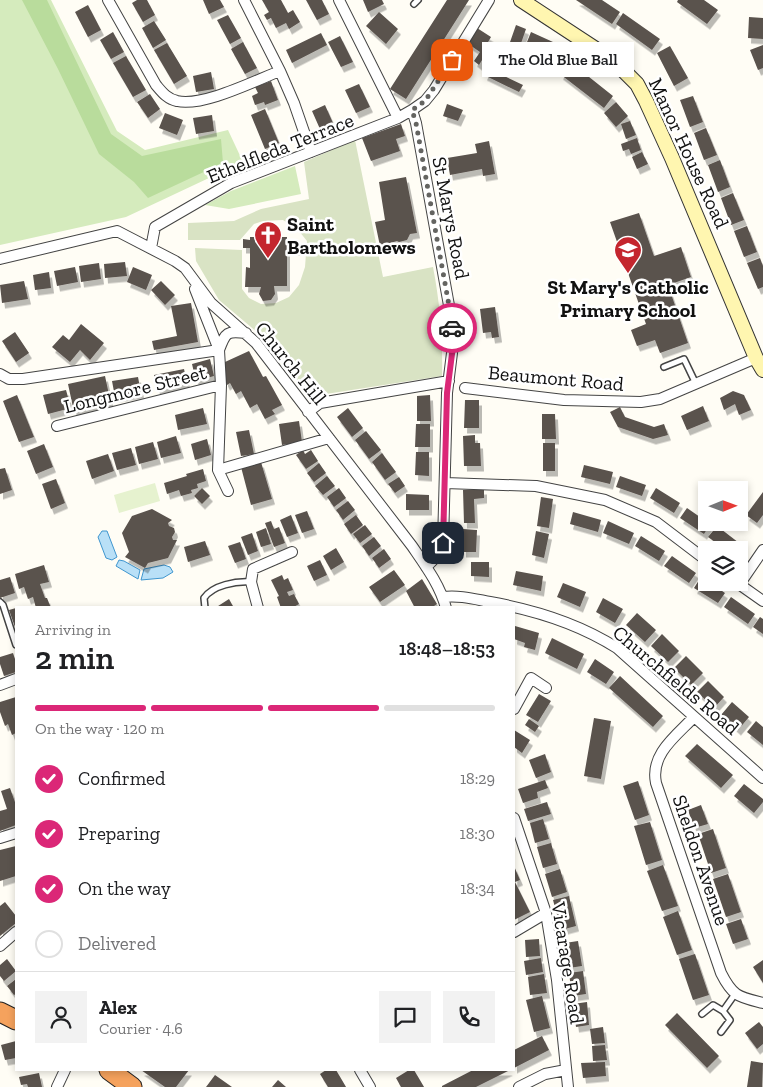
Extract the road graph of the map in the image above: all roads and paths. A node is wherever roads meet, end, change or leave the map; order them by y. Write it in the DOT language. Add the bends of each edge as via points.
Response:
graph roads {
  1 [pos="108,0"];
  2 [pos="244,0"];
  3 [pos="339,0"];
  4 [pos="489,0"];
  5 [pos="521,0"];
  6 [pos="280,71"];
  7 [pos="412,110"];
  8 [pos="398,118"];
  9 [pos="311,152"];
  10 [pos="151,248"];
  11 [pos="0,259"];
  12 [pos="186,270"];
  13 [pos="246,333"];
  14 [pos="219,350"];
  15 [pos="760,364"];
  16 [pos="664,367"];
  17 [pos="0,374"];
  18 [pos="449,381"];
  19 [pos="221,385"];
  20 [pos="696,385"];
  21 [pos="465,388"];
  22 [pos="308,412"];
  23 [pos="57,426"];
  24 [pos="329,438"];
  25 [pos="218,470"];
  26 [pos="445,483"];
  27 [pos="228,491"];
  28 [pos="763,550"];
  29 [pos="292,552"];
  30 [pos="698,554"];
  31 [pos="426,567"];
  32 [pos="748,570"];
  33 [pos="251,582"];
  34 [pos="748,591"];
  35 [pos="763,601"];
  36 [pos="0,602"];
  37 [pos="445,602"];
  38 [pos="205,606"];
  39 [pos="257,606"];
  40 [pos="510,606"];
  41 [pos="515,607"];
  42 [pos="15,642"];
  43 [pos="15,679"];
  44 [pos="0,685"];
  45 [pos="546,688"];
  46 [pos="515,707"];
  47 [pos="694,717"];
  48 [pos="763,778"];
  49 [pos="515,821"];
  50 [pos="15,833"];
  51 [pos="0,838"];
  52 [pos="546,913"];
  53 [pos="515,931"];
  54 [pos="15,933"];
  55 [pos="0,946"];
  56 [pos="735,994"];
  57 [pos="763,1003"];
  58 [pos="723,1011"];
  59 [pos="0,1012"];
  60 [pos="702,1014"];
  61 [pos="15,1020"];
  62 [pos="721,1032"];
  63 [pos="566,1070"];
  64 [pos="65,1071"];
  65 [pos="361,1071"];
  66 [pos="57,1087"];
  67 [pos="370,1087"];
  68 [pos="519,1087"];
  69 [pos="568,1087"];
  1 -- 6 [label="street" via="156,85 165,96 175,101 188,103 207,99"];
  2 -- 6 [label="street"];
  3 -- 8 [label="street"];
  4 -- 7 [label="street, Ethelfleda Terrace" via="434,90"];
  5 -- 15 [label="main road, Manor House Road" via="614,61 637,84"];
  6 -- 9 [label="street"];
  7 -- 8 [label="street, Ethelfleda Terrace"];
  7 -- 18 [label="street, St Marys Road" via="450,311 453,346"];
  8 -- 9 [label="street, Ethelfleda Terrace"];
  9 -- 10 [label="street, Ethelfleda Terrace" via="231,183 193,204 155,227"];
  10 -- 11 [label="street, Church Hill" via="117,231"];
  10 -- 12 [label="street, Church Hill"];
  12 -- 13 [label="street, Church Hill" via="211,303"];
  12 -- 14 [label="street"];
  13 -- 14 [label="street" via="230,332 225,335"];
  13 -- 22 [label="street, Church Hill"];
  14 -- 17 [label="street" via="23,379 9,379"];
  14 -- 19 [label="street"];
  15 -- 20 [label="street, Beaumont Road"];
  16 -- 20 [label="lane" via="684,359"];
  18 -- 22 [label="street" via="320,403"];
  18 -- 26 [label="street, St Marys Road"];
  19 -- 23 [label="street, Longmore Street"];
  19 -- 25 [label="street"];
  20 -- 21 [label="street, Beaumont Road" via="660,399 641,402 564,400"];
  22 -- 24 [label="street, Church Hill"];
  24 -- 25 [label="street"];
  24 -- 31 [label="street, Church Hill"];
  25 -- 27 [label="street"];
  26 -- 30 [label="street" via="536,486 605,500 656,522"];
  26 -- 31 [label="street, St Marys Road" via="443,543 435,559"];
  28 -- 32 [label="street"];
  29 -- 33 [label="street" via="253,569"];
  31 -- 37 [label="street, Church Hill"];
  33 -- 38 [label="lane" via="226,585 207,593"];
  33 -- 39 [label="street"];
  34 -- 35 [label="street"];
  36 -- 42 [label="lane"];
  37 -- 40 [label="street, Churchfields Road" via="462,597"];
  41 -- 47 [label="street, Churchfields Road" via="587,631 617,648"];
  43 -- 44 [label="street"];
  45 -- 46 [label="street" via="531,678"];
  47 -- 48 [label="street, Churchfields Road"];
  47 -- 56 [label="street, Sheldon Avenue" via="663,750 654,774 722,973"];
  49 -- 52 [label="street, Vicarage Road"];
  50 -- 51 [label="street"];
  52 -- 53 [label="street"];
  52 -- 63 [label="street, Vicarage Road"];
  54 -- 55 [label="street"];
  56 -- 57 [label="street"];
  56 -- 58 [label="lane"];
  58 -- 60 [label="lane" via="713,1005"];
  58 -- 62 [label="lane" via="730,1020"];
  59 -- 61 [label="highway"];
  63 -- 68 [label="street" via="545,1074"];
  63 -- 69 [label="street, Vicarage Road"];
  64 -- 66 [label="street"];
  65 -- 67 [label="street"];
}
